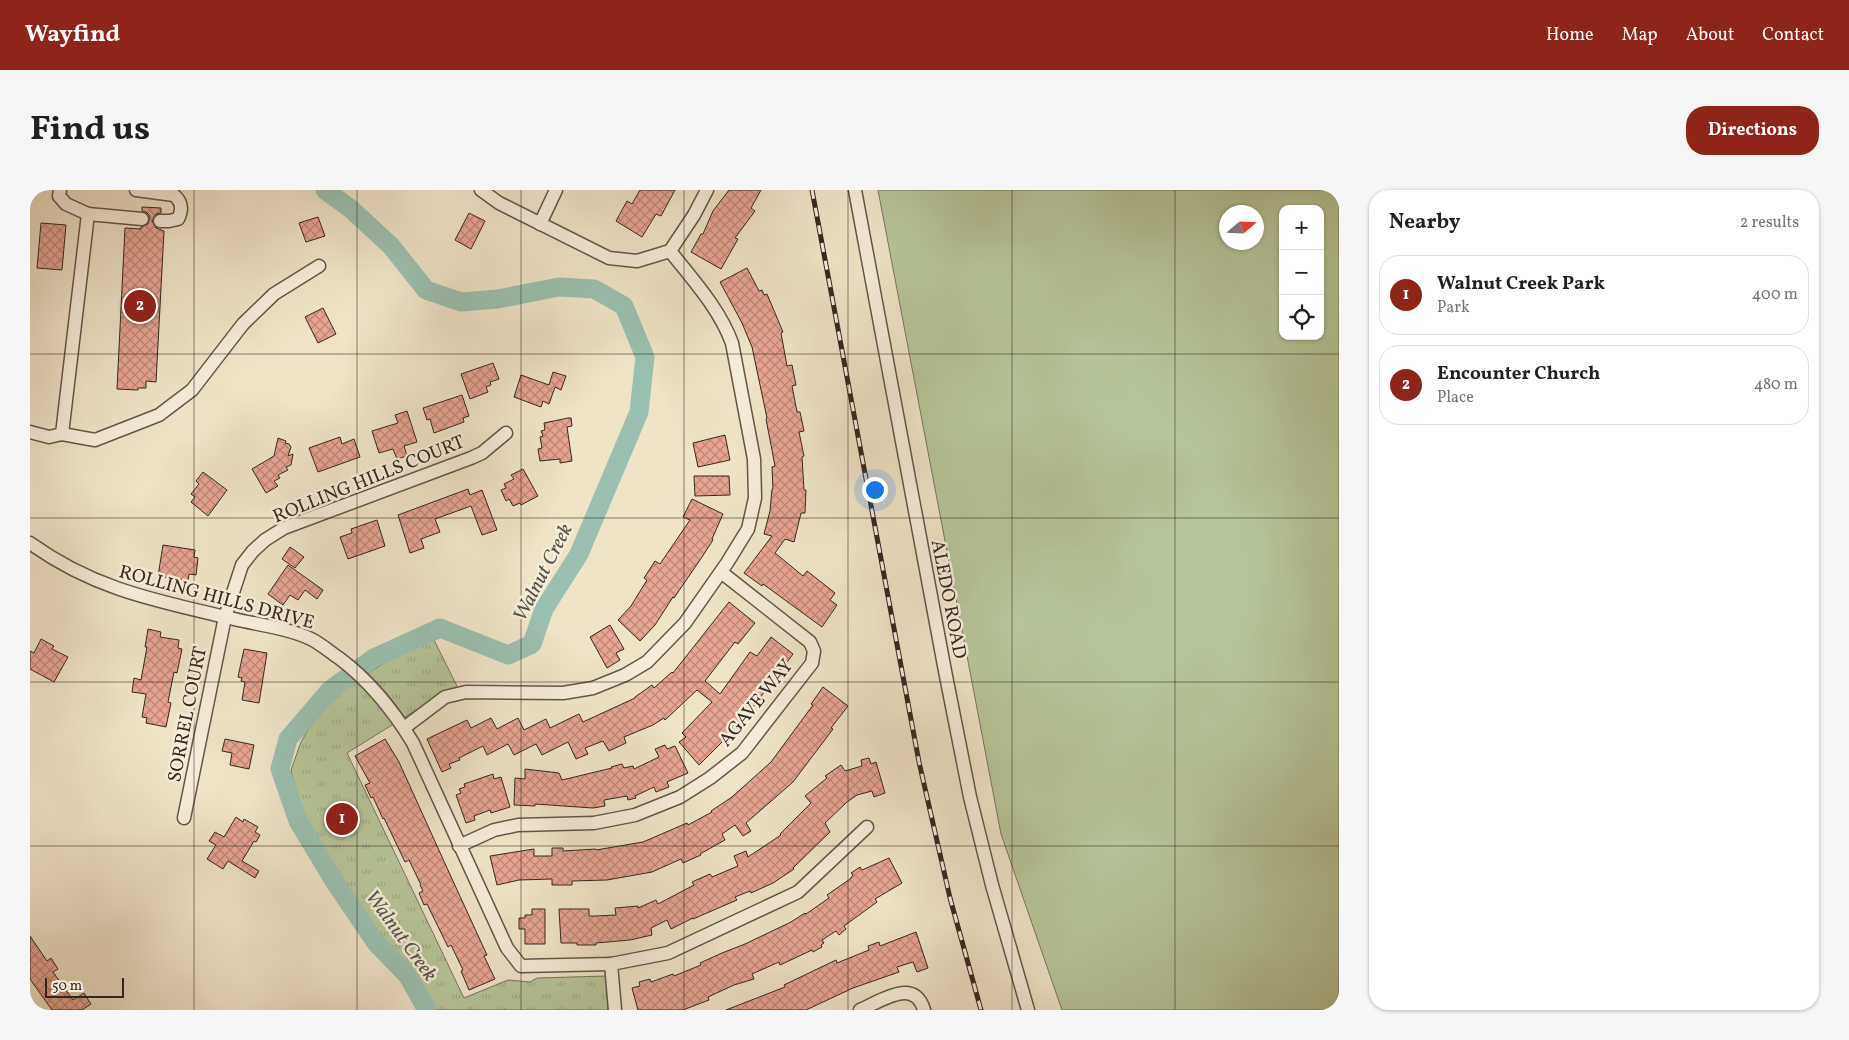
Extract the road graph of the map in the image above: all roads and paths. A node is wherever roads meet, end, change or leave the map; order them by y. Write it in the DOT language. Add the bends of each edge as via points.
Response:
graph roads {
  1 [pos="60,190"];
  2 [pos="136,190"];
  3 [pos="481,190"];
  4 [pos="556,190"];
  5 [pos="707,190"];
  6 [pos="855,190"];
  7 [pos="88,214"];
  8 [pos="142,219"];
  9 [pos="160,221"];
  10 [pos="540,224"];
  11 [pos="670,251"];
  12 [pos="319,266"];
  13 [pos="30,432"];
  14 [pos="506,433"];
  15 [pos="62,434"];
  16 [pos="30,543"];
  17 [pos="721,572"];
  18 [pos="225,617"];
  19 [pos="404,728"];
  20 [pos="184,818"];
  21 [pos="867,827"];
  22 [pos="459,846"];
  23 [pos="611,964"];
  24 [pos="615,1010"];
  25 [pos="860,1010"];
  26 [pos="924,1010"];
  27 [pos="1028,1010"];
  1 -- 7 [label="street" via="59,196 66,204"];
  2 -- 9 [label="street" via="178,198 182,206 178,219"];
  3 -- 10 [label="street"];
  4 -- 10 [label="street"];
  5 -- 11 [label="street"];
  6 -- 27 [label="street, ALEDO ROAD" via="970,797"];
  7 -- 8 [label="street"];
  7 -- 15 [label="street"];
  10 -- 11 [label="street" via="609,258 637,261"];
  11 -- 17 [label="street" via="725,325 732,343 754,459 755,498 748,529"];
  12 -- 15 [label="street" via="274,294 243,324 192,390 159,416 94,440"];
  13 -- 15 [label="street" via="49,437"];
  14 -- 18 [label="street, ROLLING HILLS COURT" via="471,458 284,528 265,540 242,565"];
  16 -- 18 [label="street, ROLLING HILLS DRIVE" via="68,568 106,585 144,598"];
  17 -- 19 [label="street" via="685,623 647,662 625,675 594,688 563,693 466,692 445,697"];
  17 -- 22 [label="street, AGAVE WAY" via="810,642 814,652 812,663 742,752 680,797 635,815 594,823 518,825 494,830"];
  18 -- 19 [label="street, ROLLING HILLS DRIVE" via="310,639 327,649 378,692"];
  18 -- 20 [label="street, SORREL COURT"];
  19 -- 22 [label="street, ROLLING HILLS DRIVE"];
  21 -- 23 [label="street" via="798,892 668,953"];
  22 -- 23 [label="street, ROLLING HILLS DRIVE" via="507,948 521,966"];
  23 -- 24 [label="street"];
  25 -- 26 [label="street" via="900,992 912,993 922,1001"];
}
